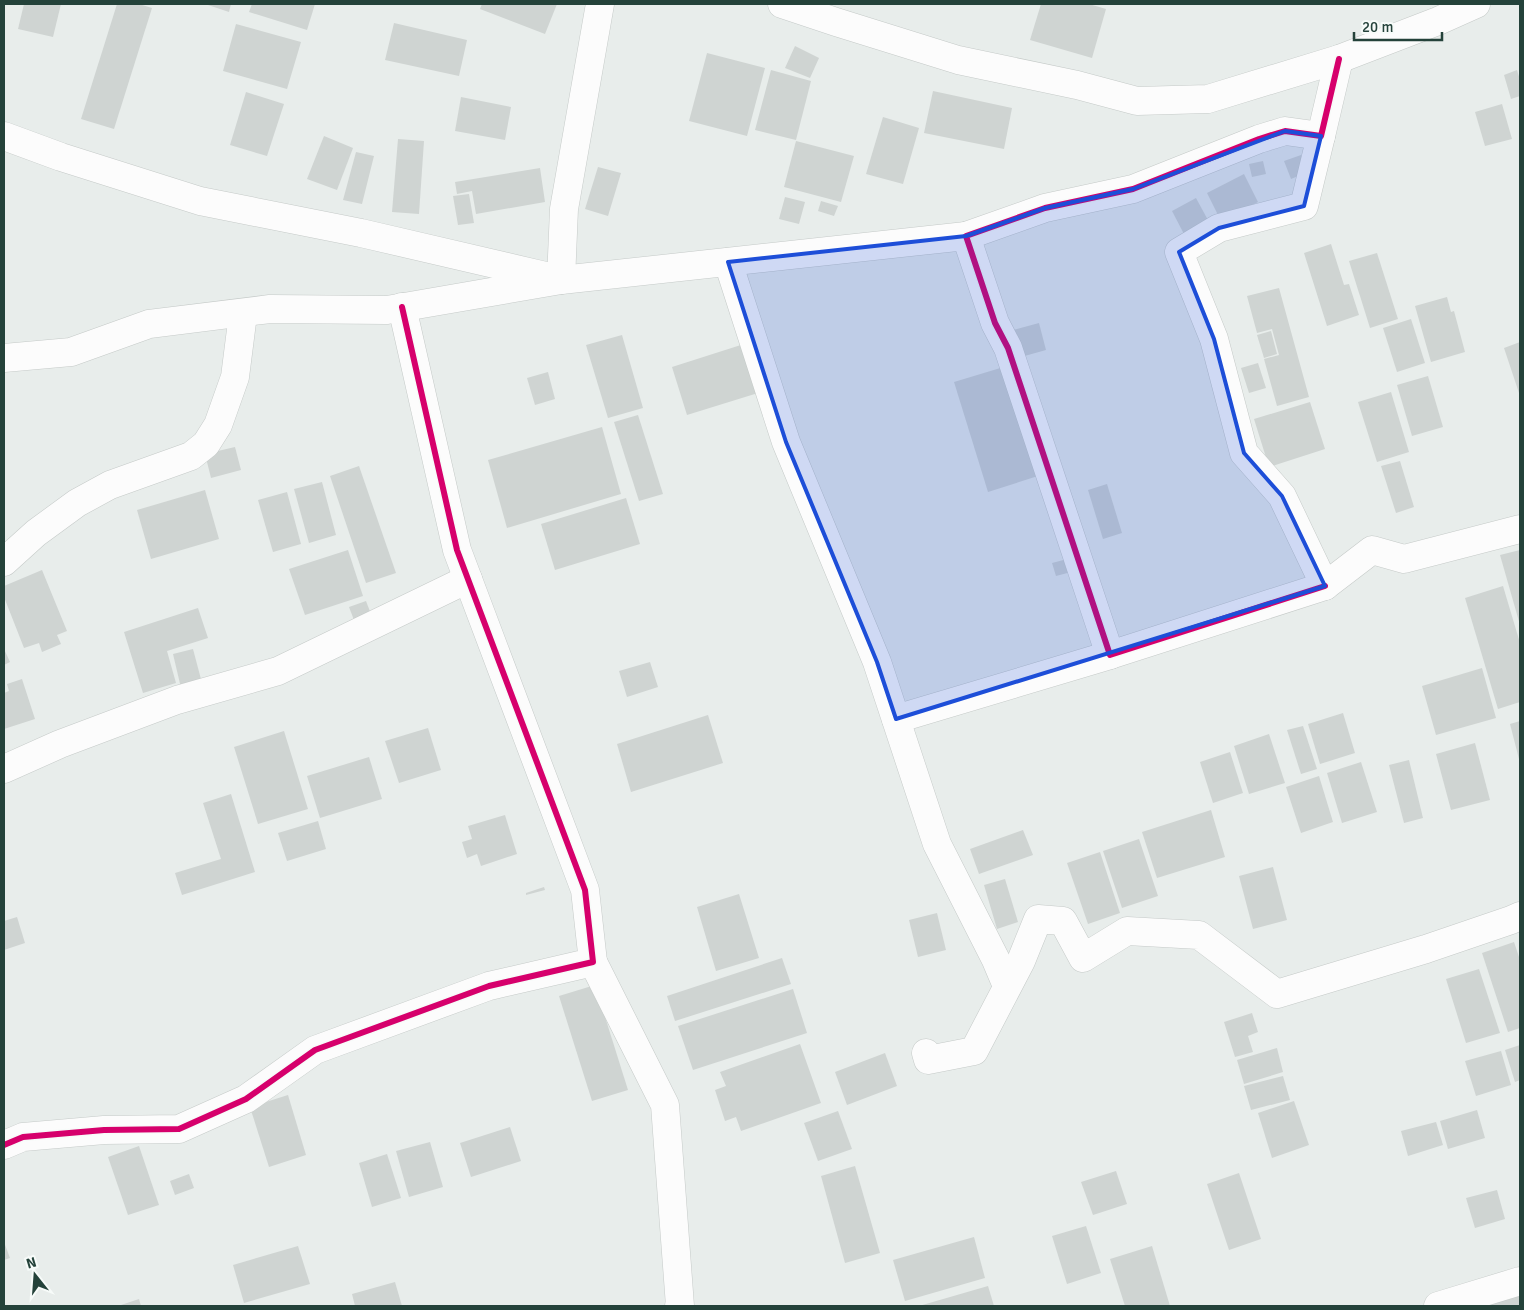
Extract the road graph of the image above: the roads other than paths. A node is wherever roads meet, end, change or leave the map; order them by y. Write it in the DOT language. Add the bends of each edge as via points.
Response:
graph roads {
  1 [pos="600,4"];
  2 [pos="782,4"];
  3 [pos="1476,4"];
  4 [pos="1339,59"];
  5 [pos="4,136"];
  6 [pos="1321,136"];
  7 [pos="966,236"];
  8 [pos="728,262"];
  9 [pos="561,280"];
  10 [pos="402,307"];
  11 [pos="243,314"];
  12 [pos="4,358"];
  13 [pos="1520,529"];
  14 [pos="4,562"];
  15 [pos="468,579"];
  16 [pos="1325,586"];
  17 [pos="1110,655"];
  18 [pos="896,719"];
  19 [pos="4,769"];
  20 [pos="1520,916"];
  21 [pos="593,962"];
  22 [pos="1007,986"];
  23 [pos="926,1053"];
  24 [pos="4,1145"];
  25 [pos="1520,1281"];
  26 [pos="679,1306"];
  27 [pos="1438,1306"];
  1 -- 9 [label="street" via="564,209"];
  2 -- 4 [label="street" via="958,60 1138,101 1208,99"];
  3 -- 4 [label="street"];
  4 -- 6 [label="street"];
  5 -- 9 [label="street" via="200,201 361,233"];
  6 -- 7 [label="street" via="1285,131 1133,189 1044,208"];
  6 -- 16 [label="street" via="1304,206 1219,228 1179,252 1214,340 1244,453 1282,496"];
  7 -- 8 [label="street"];
  7 -- 17 [label="street" via="995,323 1008,348"];
  8 -- 9 [label="street"];
  8 -- 18 [label="street" via="786,442 878,662"];
  9 -- 10 [label="street"];
  10 -- 11 [label="street" via="387,310 270,310"];
  10 -- 15 [label="street" via="457,550"];
  11 -- 12 [label="street" via="150,324 71,352"];
  11 -- 14 [label="street" via="235,377 218,425 206,444 191,456 110,485 77,503"];
  13 -- 16 [label="street" via="1404,558 1372,550"];
  15 -- 19 [label="street" via="278,671 177,700"];
  15 -- 21 [label="street" via="585,890"];
  16 -- 17 [label="street"];
  17 -- 18 [label="street"];
  18 -- 22 [label="street" via="937,844"];
  20 -- 22 [label="street" via="1277,994 1199,935 1127,931 1083,958 1063,921 1038,919"];
  21 -- 24 [label="street" via="489,986 315,1050 246,1099 180,1129 23,1136"];
  21 -- 26 [label="street" via="665,1104"];
  22 -- 23 [label="street" via="974,1051 928,1060"];
  25 -- 27 [label="street"];
}
